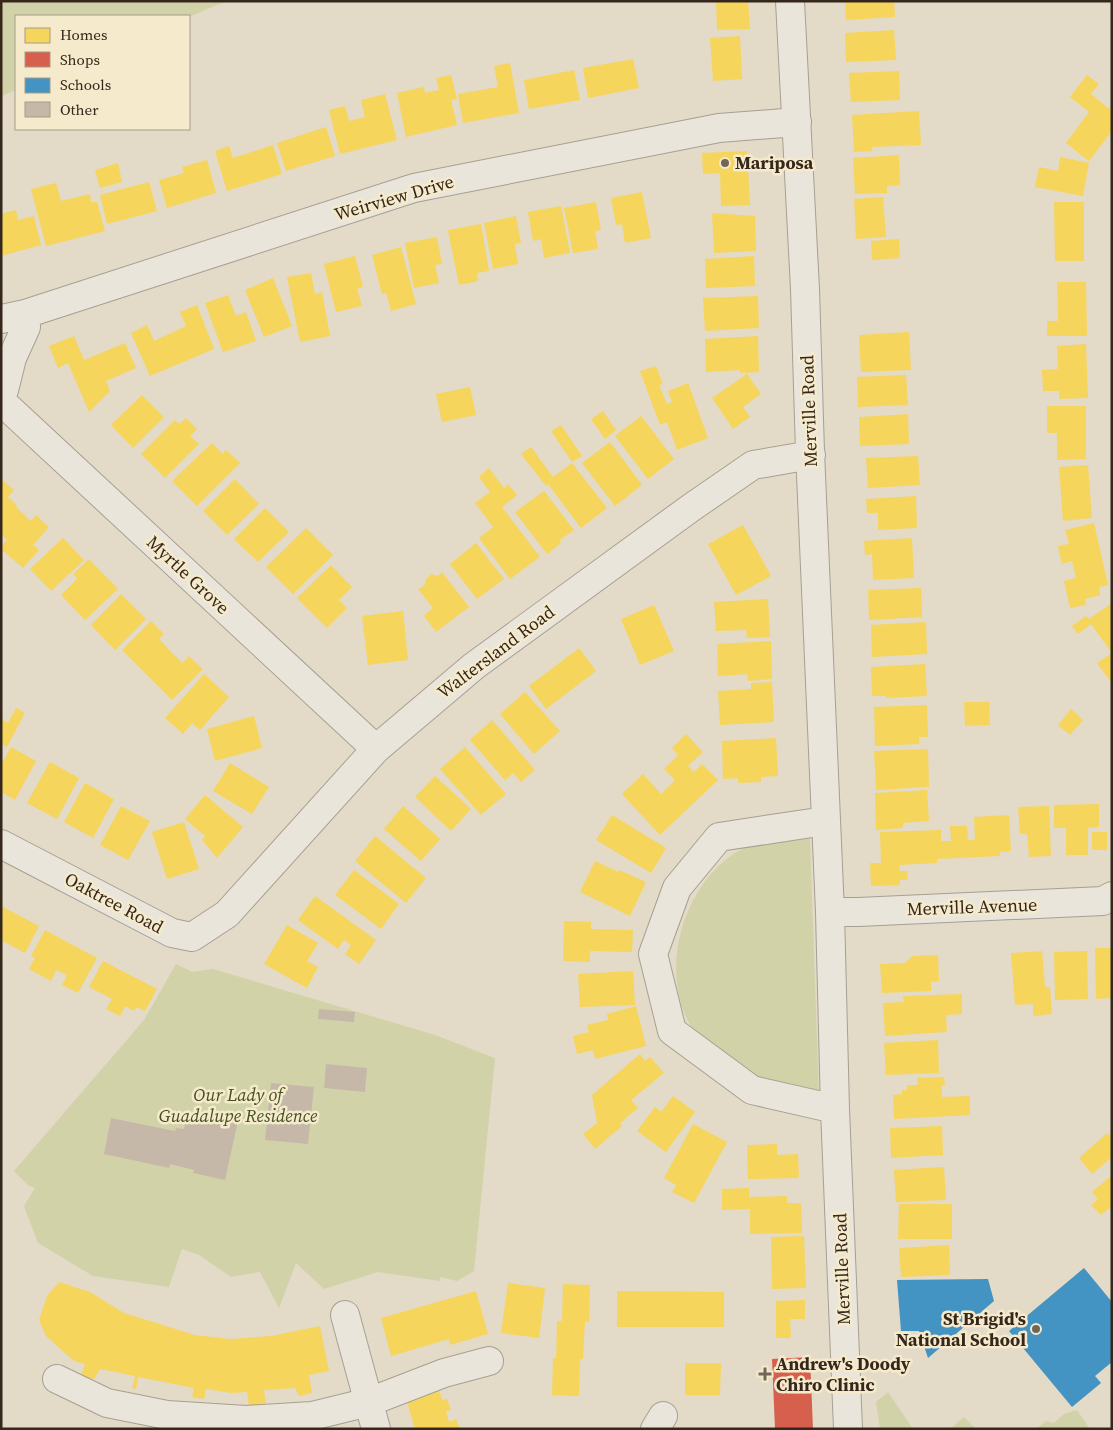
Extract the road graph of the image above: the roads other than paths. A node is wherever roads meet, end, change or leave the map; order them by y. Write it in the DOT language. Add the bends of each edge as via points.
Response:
graph roads {
  1 [pos="790,1"];
  2 [pos="797,122"];
  3 [pos="13,317"];
  4 [pos="1,394"];
  5 [pos="1,401"];
  6 [pos="810,454"];
  7 [pos="376,749"];
  8 [pos="825,821"];
  9 [pos="1,844"];
  10 [pos="1112,896"];
  11 [pos="830,912"];
  12 [pos="227,914"];
  13 [pos="835,1109"];
  14 [pos="345,1316"];
  15 [pos="489,1361"];
  16 [pos="57,1379"];
  17 [pos="369,1402"];
  18 [pos="376,1429"];
  19 [pos="848,1429"];
  1 -- 2 [label="street, Merville Road"];
  2 -- 3 [label="street, Weirview Drive" via="719,128 414,188"];
  2 -- 6 [label="street, Merville Road"];
  3 -- 4 [label="street" via="26,327"];
  5 -- 7 [label="street, Myrtle Grove"];
  6 -- 7 [label="street, Waltersland Road" via="753,466 474,666"];
  6 -- 8 [label="street, Merville Road"];
  7 -- 12 [label="street, Waltersland Road"];
  8 -- 11 [label="street, Merville Road"];
  8 -- 13 [label="street" via="719,837 677,888 653,954 672,1031 752,1090"];
  9 -- 12 [label="street, Oaktree Road" via="172,934 192,937"];
  10 -- 11 [label="street, Merville Avenue" via="1103,902"];
  11 -- 13 [label="street, Merville Road"];
  13 -- 19 [label="street, Merville Road"];
  14 -- 17 [label="street"];
  15 -- 17 [label="street" via="444,1373"];
  16 -- 17 [label="street" via="107,1403 177,1415 246,1420 312,1416"];
  17 -- 18 [label="street"];
}
